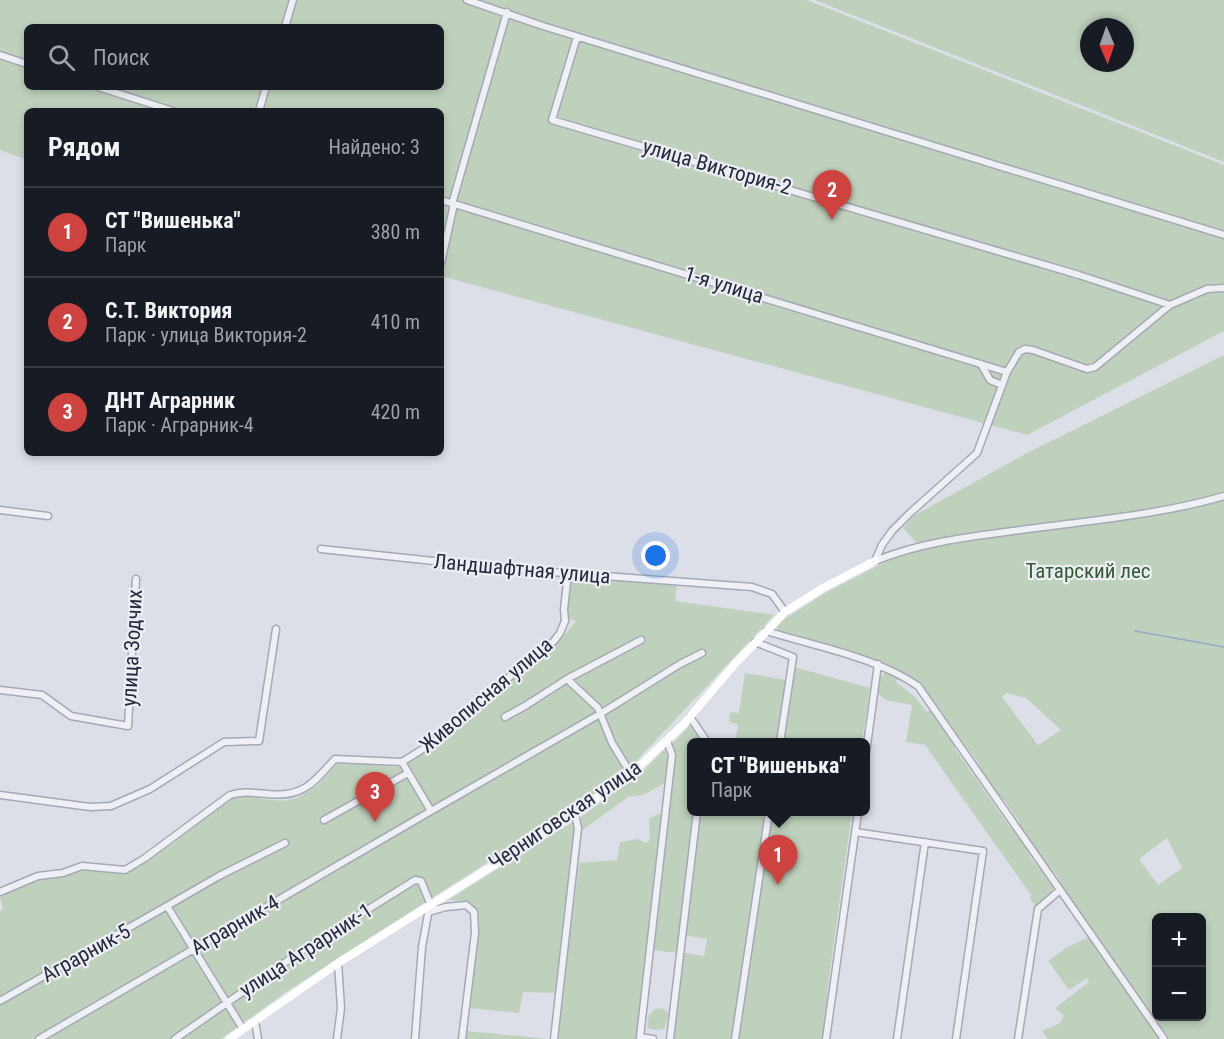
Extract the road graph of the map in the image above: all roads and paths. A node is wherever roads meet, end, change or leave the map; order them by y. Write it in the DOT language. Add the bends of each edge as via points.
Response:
graph roads {
  1 [pos="293,0"];
  2 [pos="467,0"];
  3 [pos="507,12"];
  4 [pos="286,24"];
  5 [pos="577,37"];
  6 [pos="0,55"];
  7 [pos="24,63"];
  8 [pos="107,90"];
  9 [pos="265,90"];
  10 [pos="164,108"];
  11 [pos="260,108"];
  12 [pos="444,201"];
  13 [pos="453,204"];
  14 [pos="1224,235"];
  15 [pos="444,248"];
  16 [pos="1224,288"];
  17 [pos="1170,305"];
  18 [pos="981,364"];
  19 [pos="1007,372"];
  20 [pos="1002,385"];
  21 [pos="1224,496"];
  22 [pos="0,510"];
  23 [pos="48,516"];
  24 [pos="321,549"];
  25 [pos="875,561"];
  26 [pos="568,574"];
  27 [pos="136,579"];
  28 [pos="785,612"];
  29 [pos="276,629"];
  30 [pos="766,631"];
  31 [pos="641,640"];
  32 [pos="755,642"];
  33 [pos="702,653"];
  34 [pos="878,664"];
  35 [pos="567,679"];
  36 [pos="0,690"];
  37 [pos="600,714"];
  38 [pos="505,717"];
  39 [pos="690,717"];
  40 [pos="704,738"];
  41 [pos="781,738"];
  42 [pos="868,738"];
  43 [pos="667,741"];
  44 [pos="402,762"];
  45 [pos="408,773"];
  46 [pos="631,774"];
  47 [pos="0,795"];
  48 [pos="431,811"];
  49 [pos="575,814"];
  50 [pos="696,816"];
  51 [pos="768,816"];
  52 [pos="857,816"];
  53 [pos="324,820"];
  54 [pos="855,832"];
  55 [pos="926,842"];
  56 [pos="285,843"];
  57 [pos="1060,890"];
  58 [pos="0,892"];
  59 [pos="168,908"];
  60 [pos="429,908"];
  61 [pos="193,950"];
  62 [pos="338,963"];
  63 [pos="0,1001"];
  64 [pos="226,1002"];
  65 [pos="255,1021"];
  66 [pos="243,1029"];
  67 [pos="640,1038"];
  68 [pos="39,1039"];
  69 [pos="175,1039"];
  70 [pos="229,1039"];
  71 [pos="258,1039"];
  72 [pos="337,1039"];
  73 [pos="415,1039"];
  74 [pos="462,1039"];
  75 [pos="554,1039"];
  76 [pos="653,1039"];
  77 [pos="670,1039"];
  78 [pos="735,1039"];
  79 [pos="826,1039"];
  80 [pos="897,1039"];
  81 [pos="956,1039"];
  82 [pos="1018,1039"];
  83 [pos="1164,1039"];
  1 -- 4 [label="street"];
  2 -- 3 [label="street"];
  3 -- 5 [label="street"];
  3 -- 13 [label="street"];
  5 -- 14 [label="street"];
  5 -- 17 [label="street, улица Виктория-2" via="552,120"];
  6 -- 7 [label="street"];
  8 -- 10 [label="street"];
  9 -- 11 [label="street"];
  12 -- 13 [label="street, 1-я улица"];
  13 -- 15 [label="street"];
  13 -- 18 [label="street, 1-я улица"];
  16 -- 17 [label="street" via="1207,289"];
  17 -- 19 [label="street" via="1095,367 1087,369 1025,349"];
  18 -- 19 [label="street, 1-я улица"];
  18 -- 20 [label="street" via="990,380"];
  19 -- 20 [label="street"];
  20 -- 25 [label="street" via="977,453 909,513 882,545"];
  21 -- 25 [label="street" via="1166,510 964,537 902,550"];
  22 -- 23 [label="street"];
  24 -- 26 [label="street, Ландшафтная улица"];
  25 -- 28 [label="street, Черниговская улица"];
  26 -- 28 [label="street, Ландшафтная улица" via="752,587 772,594"];
  26 -- 44 [label="street, Живописная улица" via="565,621 554,641 434,742"];
  27 -- 36 [label="street, улица Зодчих" via="128,726 71,716 42,695"];
  28 -- 30 [label="street, Черниговская улица"];
  29 -- 47 [label="street" via="259,741 224,742 150,789 111,806 90,807"];
  30 -- 32 [label="street, Черниговская улица"];
  30 -- 34 [label="street"];
  31 -- 35 [label="street"];
  32 -- 39 [label="street, Черниговская улица"];
  32 -- 41 [label="street" via="793,657"];
  33 -- 37 [label="street, Аграрник-4"];
  34 -- 42 [label="street"];
  34 -- 57 [label="street" via="918,686"];
  35 -- 37 [label="street"];
  35 -- 38 [label="street"];
  37 -- 46 [label="street"];
  37 -- 48 [label="street, Аграрник-4"];
  39 -- 40 [label="street"];
  39 -- 43 [label="street, Черниговская улица"];
  43 -- 46 [label="street, Черниговская улица"];
  43 -- 67 [label="street" via="672,755"];
  44 -- 45 [label="street"];
  44 -- 58 [label="street, Живописная улица" via="335,759 310,784 289,796 242,792 230,795 125,870 82,866 38,876"];
  45 -- 48 [label="street"];
  45 -- 53 [label="street"];
  46 -- 49 [label="street, Черниговская улица"];
  48 -- 61 [label="street, Аграрник-4"];
  49 -- 60 [label="street, Черниговская улица"];
  49 -- 75 [label="street" via="578,828"];
  50 -- 77 [label="street"];
  51 -- 78 [label="street"];
  52 -- 54 [label="street"];
  54 -- 55 [label="street"];
  54 -- 79 [label="street"];
  55 -- 80 [label="street"];
  55 -- 81 [label="street" via="983,851"];
  56 -- 59 [label="street, Аграрник-5"];
  57 -- 82 [label="street" via="1038,909"];
  57 -- 83 [label="street"];
  59 -- 61 [label="street"];
  59 -- 63 [label="street, Аграрник-5"];
  60 -- 62 [label="street, Черниговская улица"];
  60 -- 64 [label="street, улица Аграрник-1" via="420,881 415,880"];
  60 -- 73 [label="street"];
  60 -- 74 [label="street" via="466,905 474,912"];
  61 -- 64 [label="street"];
  61 -- 68 [label="street, Аграрник-4"];
  62 -- 65 [label="street, Черниговская улица"];
  62 -- 72 [label="street" via="341,1008"];
  64 -- 66 [label="street"];
  64 -- 69 [label="street, улица Аграрник-1"];
  65 -- 66 [label="street, Черниговская улица"];
  65 -- 71 [label="street"];
  66 -- 70 [label="street, Черниговская улица"];
  67 -- 76 [label="street"];
}
